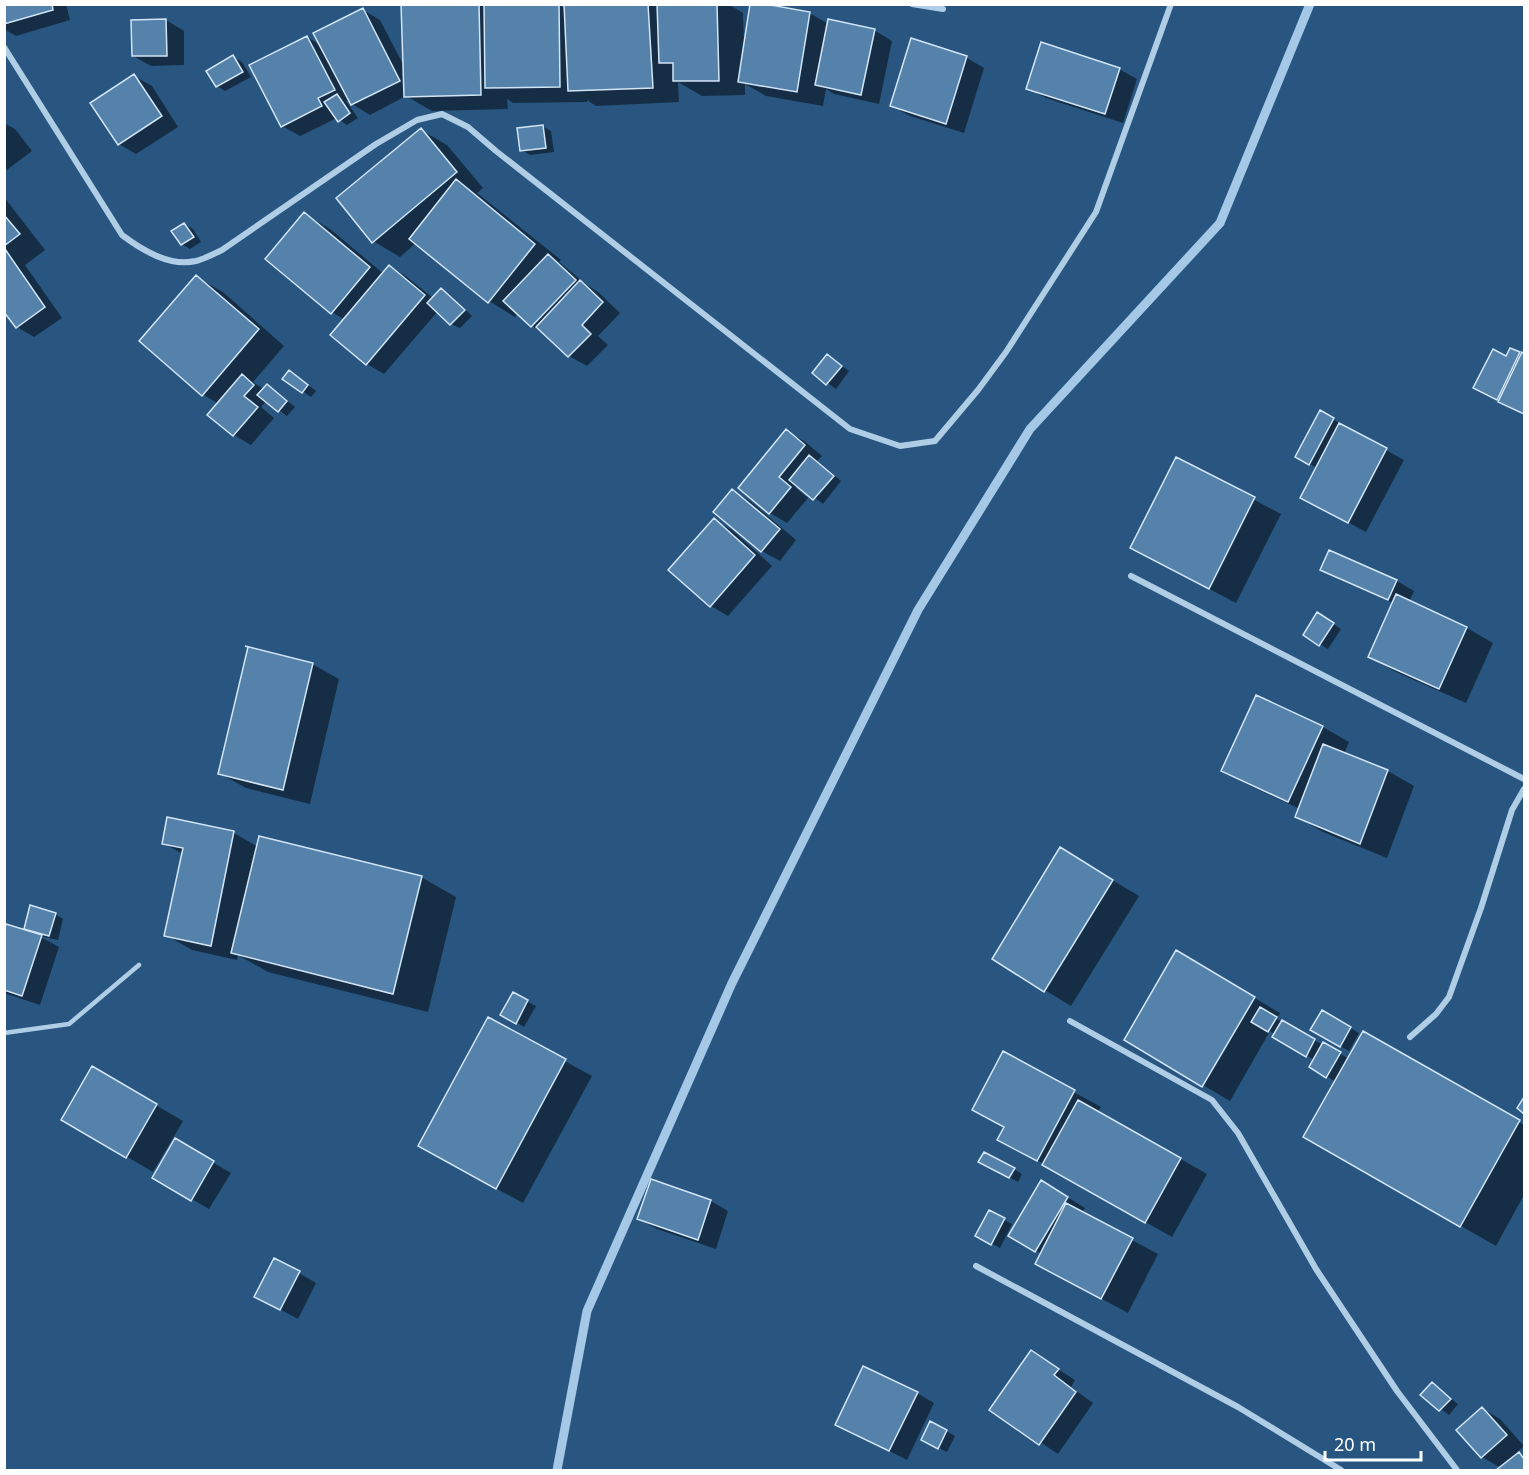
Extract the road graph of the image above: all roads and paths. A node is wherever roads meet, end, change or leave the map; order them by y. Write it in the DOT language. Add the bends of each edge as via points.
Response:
graph roads {
  1 [pos="912,4"];
  2 [pos="1171,4"];
  3 [pos="943,9"];
  4 [pos="4,47"];
  5 [pos="1131,576"];
  6 [pos="1524,779"];
  7 [pos="1524,789"];
  8 [pos="140,964"];
  9 [pos="1070,1020"];
  10 [pos="4,1033"];
  11 [pos="1410,1037"];
  12 [pos="976,1266"];
  13 [pos="1341,1470"];
  14 [pos="1457,1470"];
  1 -- 3 [label="street"];
  2 -- 4 [label="street" via="1096,212 978,390 935,441 900,446 850,429 468,127 442,114 417,120 376,144 222,250 195,261 169,261 139,248 122,235"];
  5 -- 6 [label="street"];
  7 -- 11 [label="street" via="1512,810 1449,997"];
  8 -- 10 [label="lane" via="69,1024"];
  9 -- 14 [label="street" via="1212,1100 1238,1133 1316,1269 1397,1391"];
  12 -- 13 [label="street" via="1238,1407"];
}
